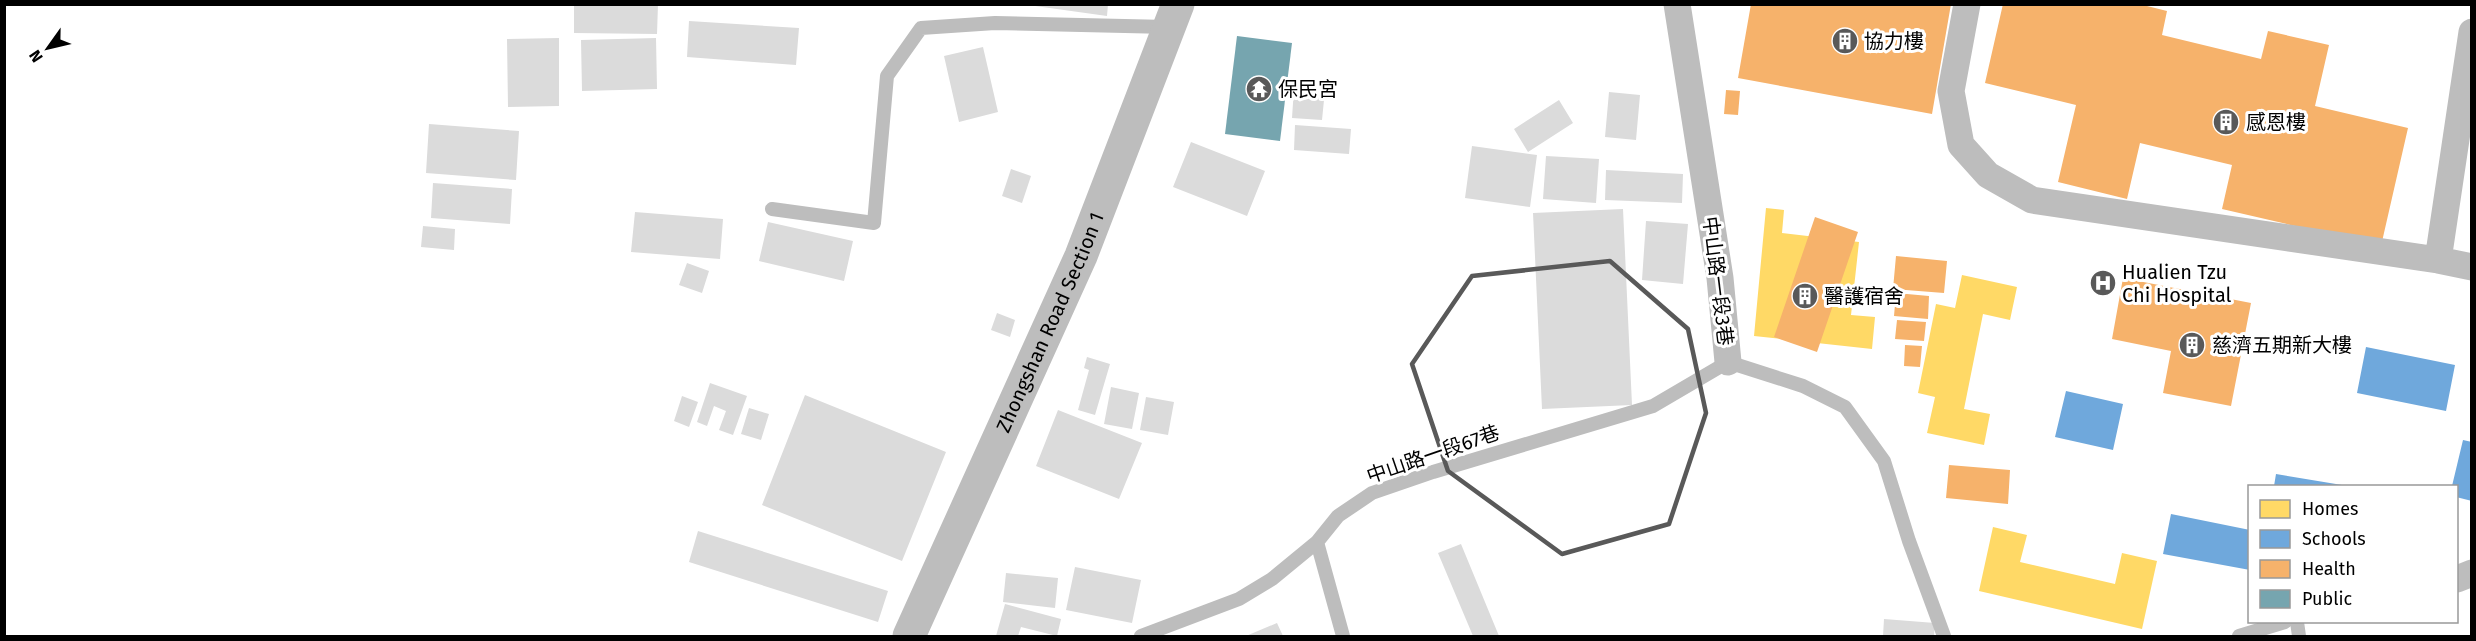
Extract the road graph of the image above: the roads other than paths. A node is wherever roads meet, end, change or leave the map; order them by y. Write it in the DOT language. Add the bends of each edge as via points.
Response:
graph roads {
  1 [pos="1677,4"];
  2 [pos="1967,4"];
  3 [pos="1174,16"];
  4 [pos="2472,32"];
  5 [pos="772,209"];
  6 [pos="2438,260"];
  7 [pos="2472,267"];
  8 [pos="1728,362"];
  9 [pos="1317,542"];
  10 [pos="2279,623"];
  11 [pos="909,636"];
  12 [pos="1141,636"];
  13 [pos="1343,636"];
  14 [pos="1944,636"];
  15 [pos="2239,636"];
  1 -- 8 [label="street, 中山路一段3巷" via="1720,278"];
  2 -- 6 [label="street" via="1951,91 1960,145 1988,175 2032,200"];
  3 -- 5 [label="lane" via="921,28 887,76 874,223"];
  3 -- 11 [label="street, Zhongshan Road Section 1" via="1081,256"];
  4 -- 6 [label="street"];
  6 -- 7 [label="street"];
  8 -- 9 [label="lane, 中山路一段67巷" via="1653,406 1372,492 1338,516"];
  8 -- 14 [label="lane, 中山路一段3巷" via="1803,386 1845,406 1884,461"];
  9 -- 12 [label="lane, 中山路一段67巷" via="1272,579 1239,599"];
  9 -- 13 [label="lane"];
  10 -- 15 [label="lane"];
}
